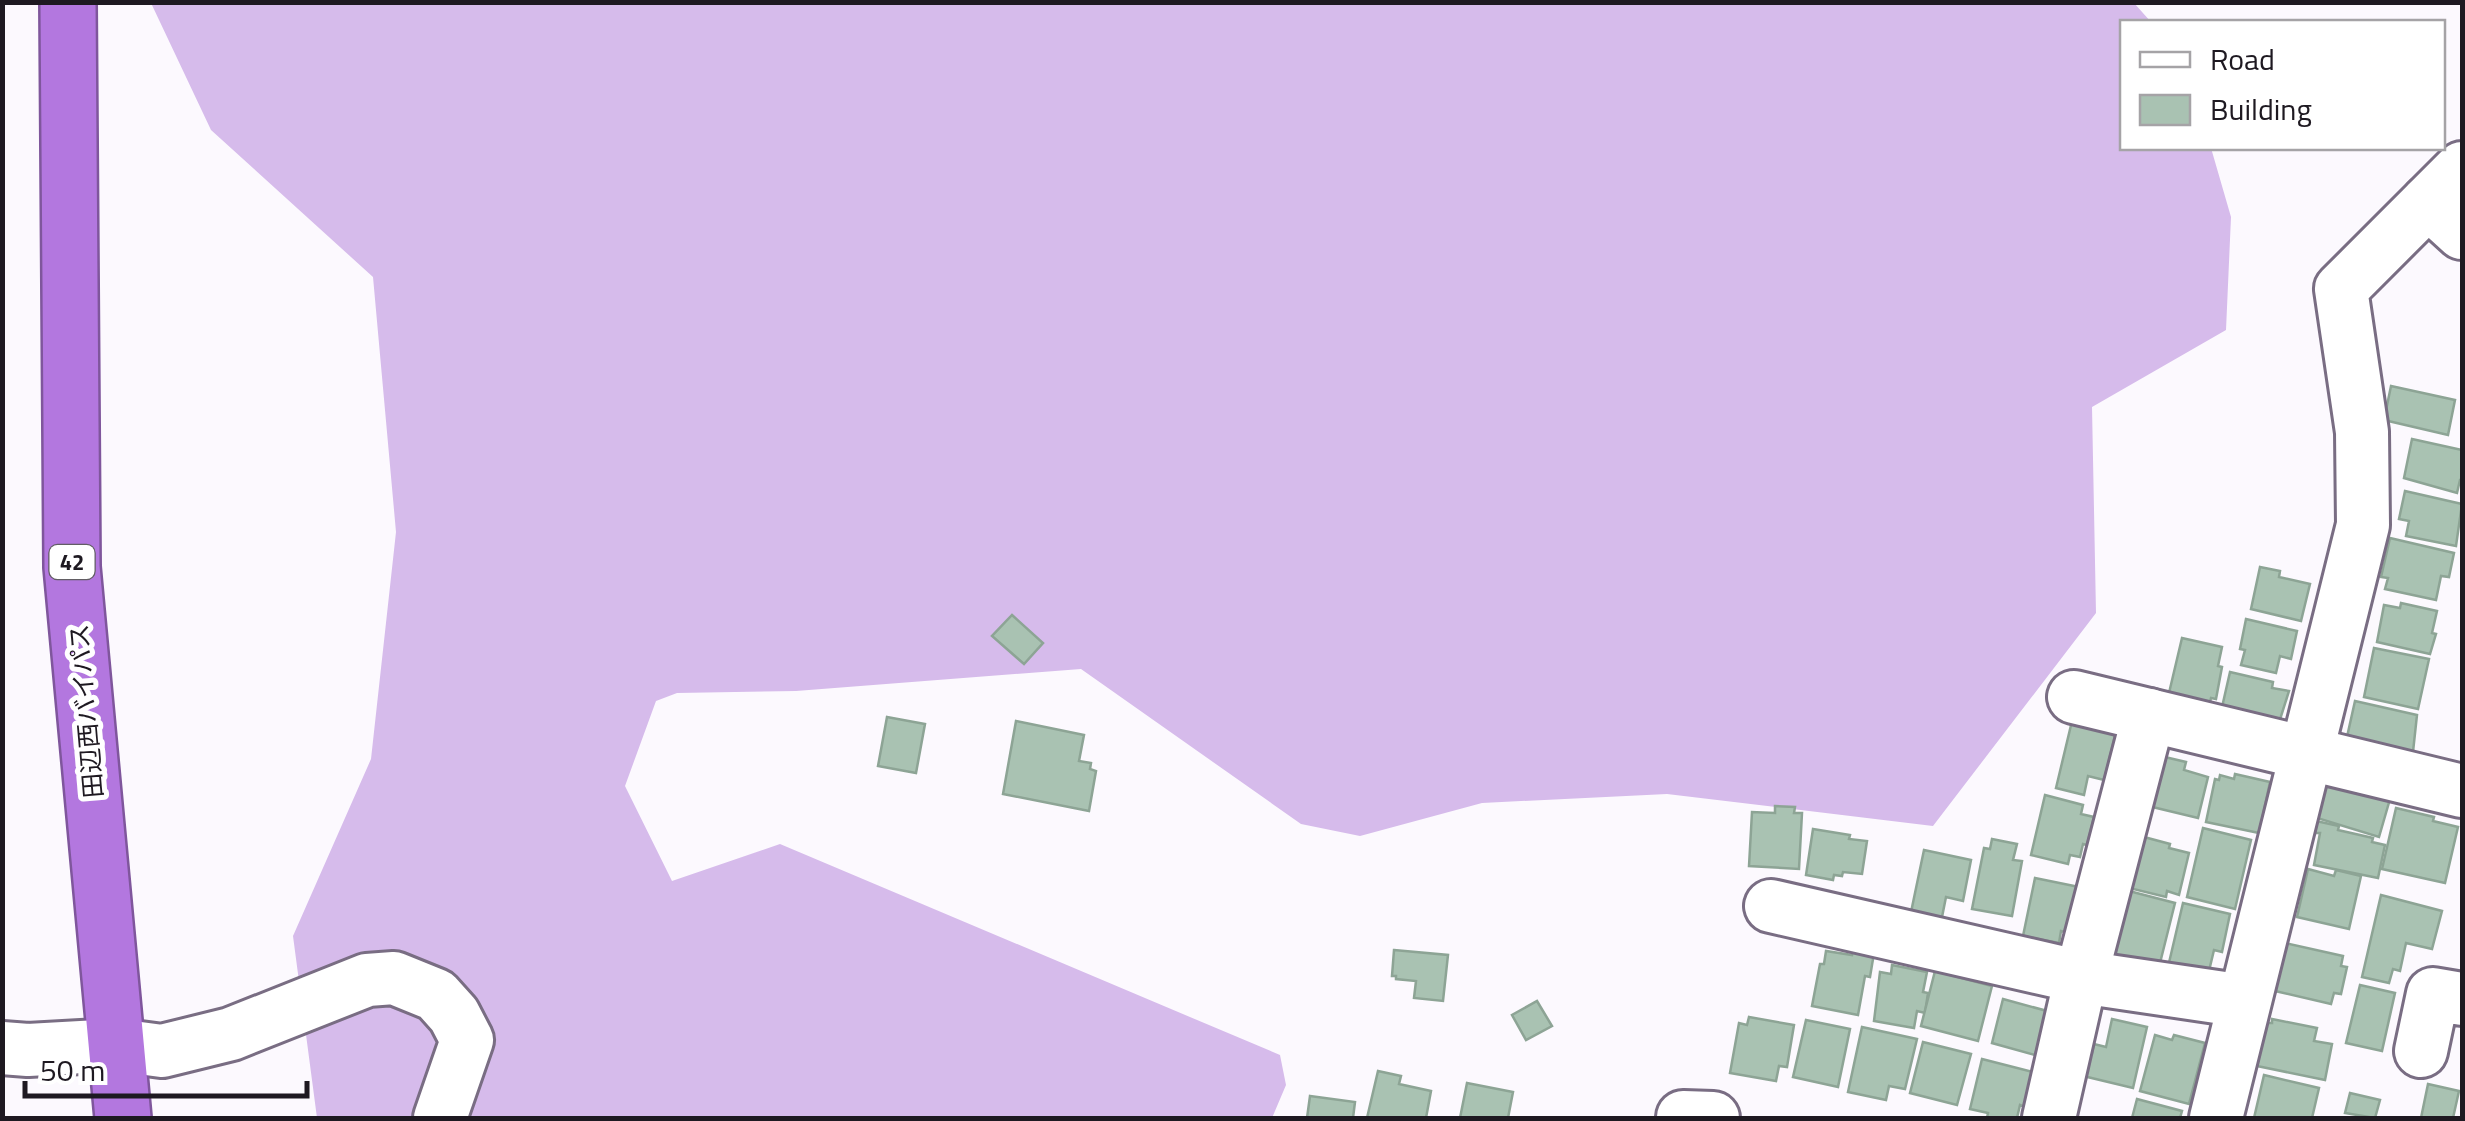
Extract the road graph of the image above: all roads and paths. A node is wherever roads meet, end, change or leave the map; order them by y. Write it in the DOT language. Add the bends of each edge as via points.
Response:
graph roads {
  1 [pos="68,2"];
  2 [pos="2451,201"];
  3 [pos="2074,696"];
  4 [pos="2149,715"];
  5 [pos="2305,753"];
  6 [pos="2462,791"];
  7 [pos="1771,906"];
  8 [pos="2081,977"];
  9 [pos="2462,999"];
  10 [pos="2244,1001"];
  11 [pos="117,1044"];
  12 [pos="2,1048"];
  13 [pos="2421,1051"];
  14 [pos="123,1118"];
  15 [pos="440,1118"];
  16 [pos="2049,1118"];
  17 [pos="2216,1118"];
  1 -- 11 [label="highway, 田辺西バイパス / 42" via="72,567"];
  2 -- 5 [label="street" via="2341,289 2362,432 2363,525"];
  3 -- 4 [label="street"];
  4 -- 5 [label="street"];
  4 -- 8 [label="street"];
  5 -- 6 [label="street"];
  5 -- 10 [label="street"];
  7 -- 8 [label="street"];
  8 -- 10 [label="street"];
  8 -- 16 [label="street"];
  9 -- 13 [label="street" via="2433,994"];
  10 -- 17 [label="street"];
  11 -- 12 [label="street"];
  11 -- 14 [label="highway, 田辺西バイパス / 42"];
  11 -- 15 [label="street" via="162,1051 231,1034 367,980 394,978 436,996 467,1040"];
}
